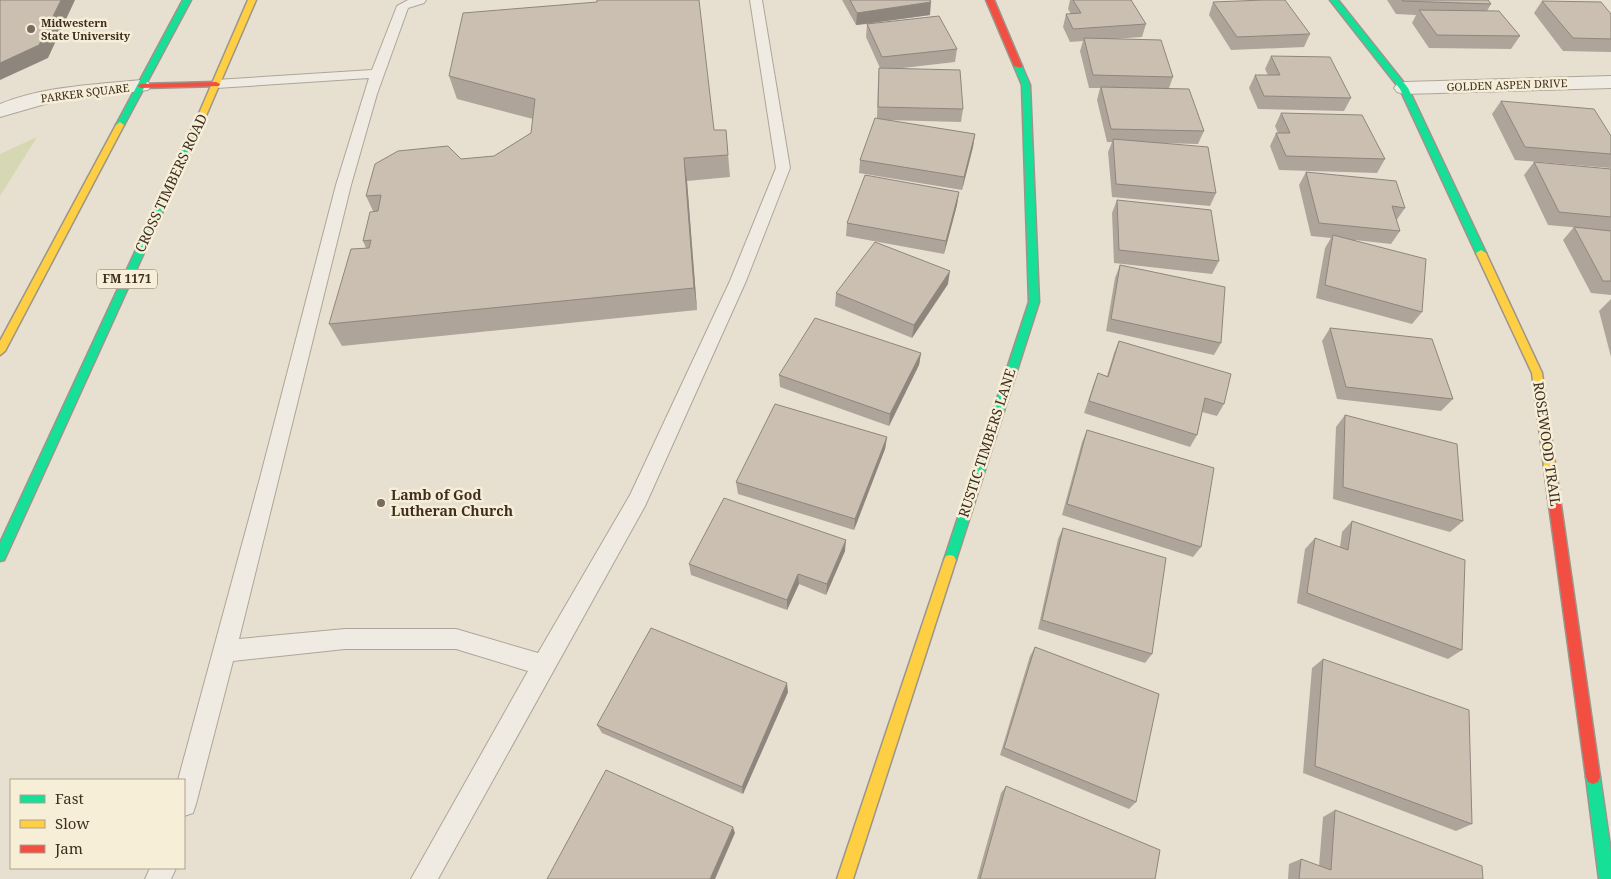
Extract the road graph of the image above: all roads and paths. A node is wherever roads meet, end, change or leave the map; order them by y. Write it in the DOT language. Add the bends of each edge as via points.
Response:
graph roads {
  1 [pos="187,0"];
  2 [pos="252,0"];
  3 [pos="420,0"];
  4 [pos="756,0"];
  5 [pos="990,0"];
  6 [pos="1334,0"];
  7 [pos="376,74"];
  8 [pos="1611,82"];
  9 [pos="216,84"];
  10 [pos="141,86"];
  11 [pos="1404,88"];
  12 [pos="0,112"];
  13 [pos="0,351"];
  14 [pos="0,556"];
  15 [pos="225,651"];
  16 [pos="543,664"];
  17 [pos="185,800"];
  18 [pos="1604,818"];
  19 [pos="424,879"];
  20 [pos="845,879"];
  21 [pos="1607,879"];
  1 -- 10 [label="street"];
  2 -- 9 [label="street, CROSS TIMBERS ROAD / FM 1171"];
  3 -- 7 [label="lane" via="403,6"];
  4 -- 16 [label="lane" via="783,168 738,281 638,500"];
  5 -- 20 [label="street, RUSTIC TIMBERS LANE" via="1026,84 1034,302"];
  6 -- 11 [label="street, ROSEWOOD TRAIL"];
  7 -- 9 [label="lane"];
  7 -- 15 [label="lane" via="334,222"];
  8 -- 11 [label="street, GOLDEN ASPEN DRIVE"];
  9 -- 10 [label="street"];
  9 -- 14 [label="street, CROSS TIMBERS ROAD / FM 1171"];
  10 -- 12 [label="street, PARKER SQUARE" via="50,95"];
  10 -- 13 [label="street"];
  11 -- 18 [label="street, ROSEWOOD TRAIL" via="1537,374"];
  15 -- 16 [label="lane" via="345,639 456,640"];
  15 -- 17 [label="lane"];
  16 -- 19 [label="lane"];
  18 -- 21 [label="street, ROSEWOOD TRAIL"];
}
